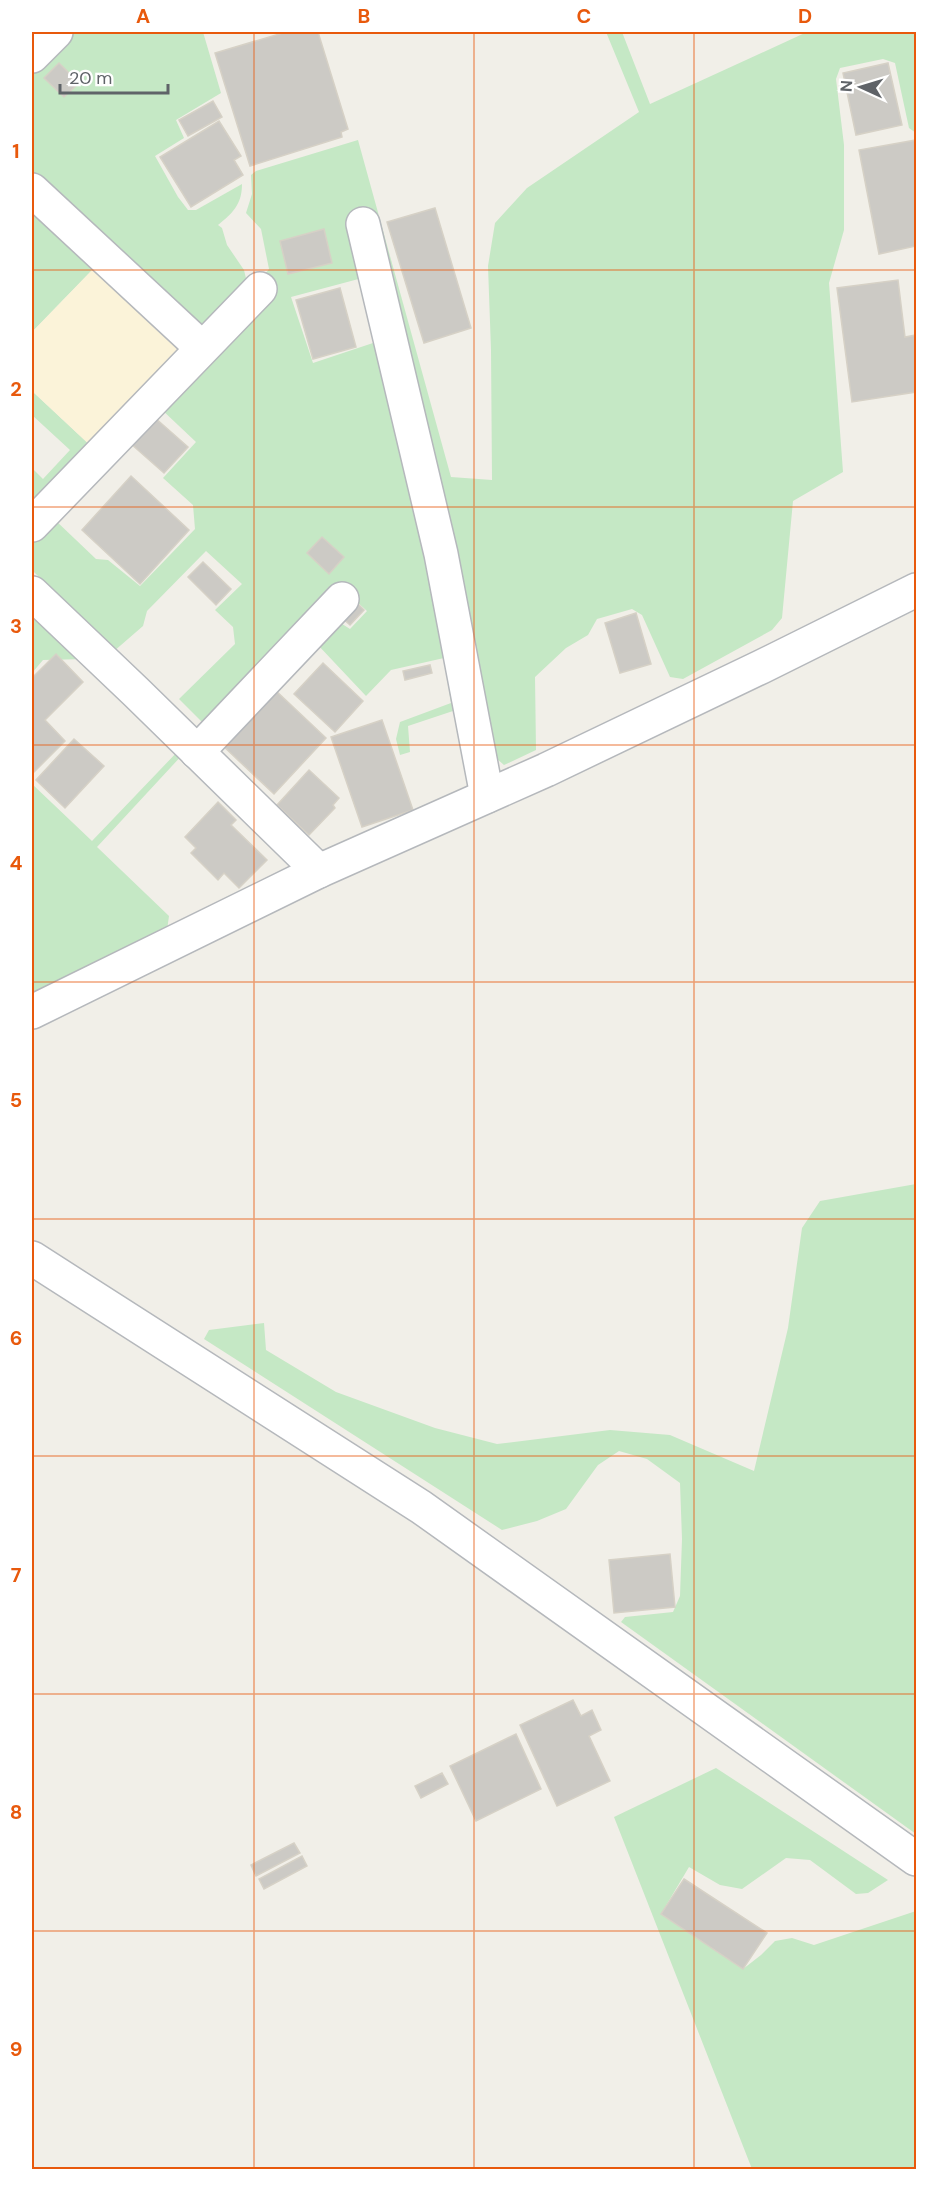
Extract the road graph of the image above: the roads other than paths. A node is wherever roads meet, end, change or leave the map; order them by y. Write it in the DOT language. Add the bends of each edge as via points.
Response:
graph roads {
  1 [pos="56,32"];
  2 [pos="32,56"];
  3 [pos="32,190"];
  4 [pos="363,224"];
  5 [pos="260,289"];
  6 [pos="201,347"];
  7 [pos="32,525"];
  8 [pos="916,590"];
  9 [pos="32,593"];
  10 [pos="342,599"];
  11 [pos="196,752"];
  12 [pos="487,796"];
  13 [pos="319,871"];
  14 [pos="32,1012"];
  15 [pos="32,1258"];
  16 [pos="916,1859"];
  1 -- 2 [label="street"];
  3 -- 6 [label="street"];
  4 -- 12 [label="street" via="441,554"];
  5 -- 6 [label="street"];
  6 -- 7 [label="street"];
  8 -- 12 [label="street"];
  9 -- 11 [label="street"];
  10 -- 11 [label="street"];
  11 -- 13 [label="street"];
  12 -- 13 [label="street"];
  13 -- 14 [label="street"];
  15 -- 16 [label="street" via="421,1507"];
}
